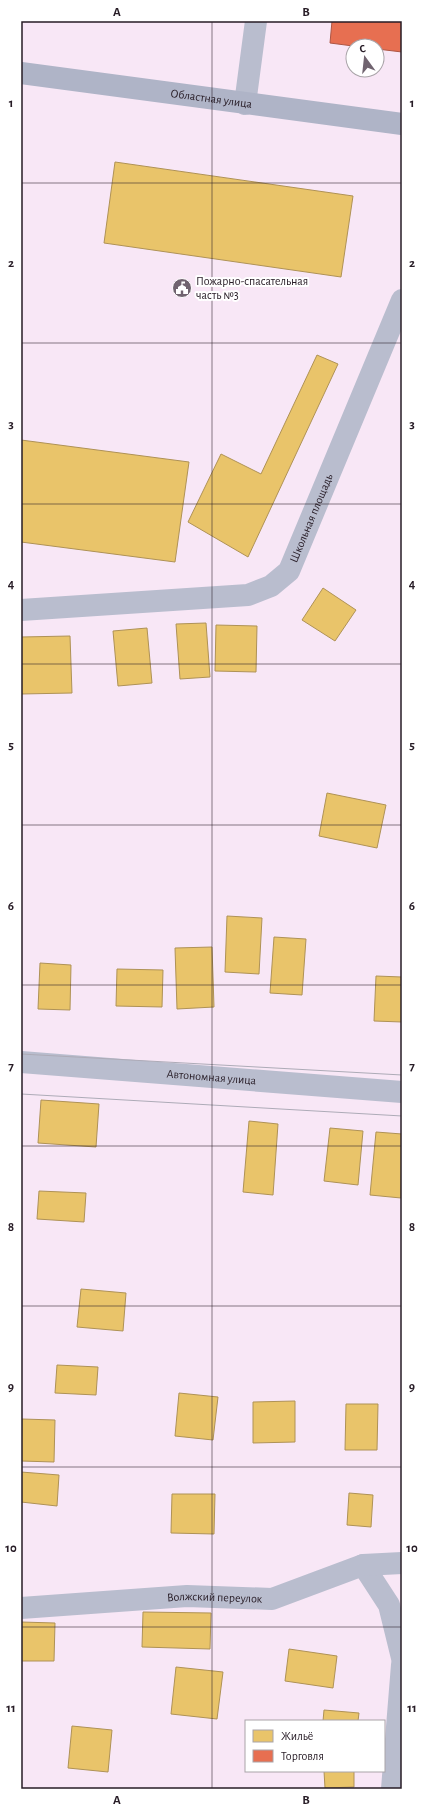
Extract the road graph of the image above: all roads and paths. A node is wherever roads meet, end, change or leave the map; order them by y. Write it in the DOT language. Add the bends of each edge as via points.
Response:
graph roads {
  1 [pos="256,21"];
  2 [pos="21,73"];
  3 [pos="245,104"];
  4 [pos="402,124"];
  5 [pos="402,300"];
  6 [pos="21,610"];
  7 [pos="21,1062"];
  8 [pos="402,1092"];
  9 [pos="402,1563"];
  10 [pos="363,1565"];
  11 [pos="21,1608"];
  12 [pos="402,1658"];
  13 [pos="402,1665"];
  14 [pos="392,1789"];
  1 -- 3 [label="street"];
  2 -- 3 [label="main road, Областная улица"];
  3 -- 4 [label="main road, Областная улица"];
  5 -- 6 [label="street, Школьная площадь" via="289,572 271,586 248,595"];
  7 -- 8 [label="street, Автономная улица"];
  9 -- 10 [label="street, Волжский переулок"];
  10 -- 11 [label="street, Волжский переулок" via="272,1599 187,1596"];
  10 -- 12 [label="street" via="389,1605"];
  13 -- 14 [label="street"];
}
